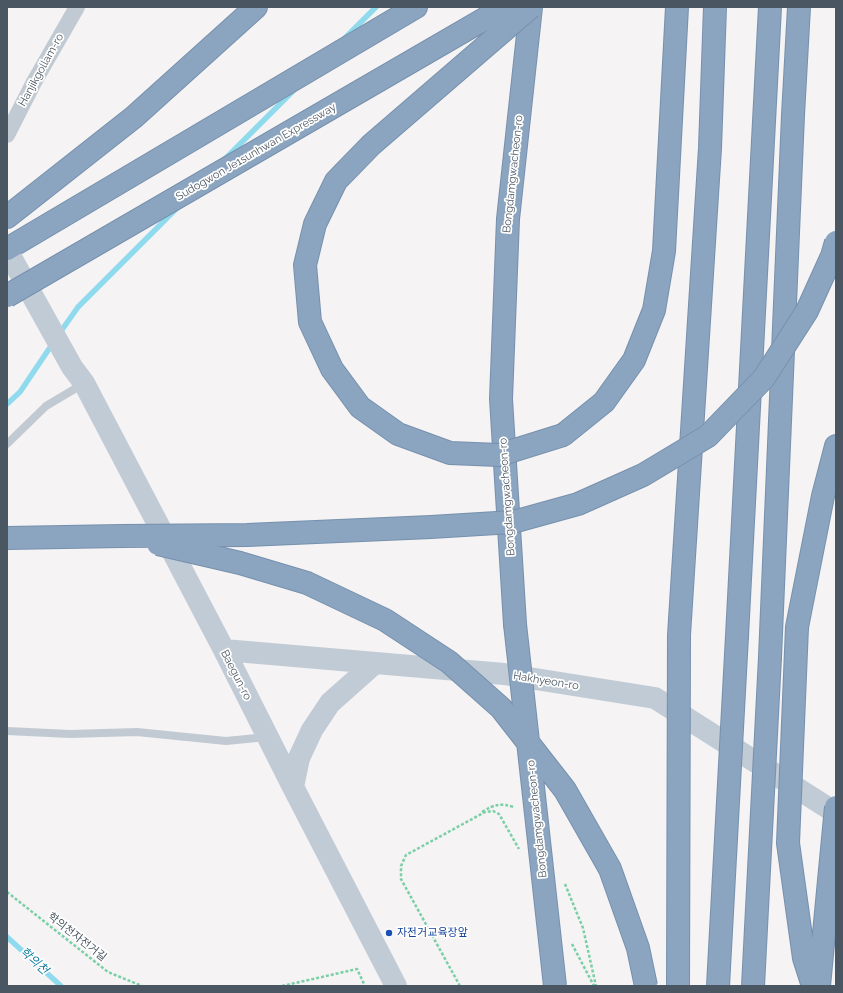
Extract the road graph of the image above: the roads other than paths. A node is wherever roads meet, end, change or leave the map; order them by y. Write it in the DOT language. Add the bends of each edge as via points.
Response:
graph roads {
  1 [pos="77,7"];
  2 [pos="256,7"];
  3 [pos="416,7"];
  4 [pos="505,7"];
  5 [pos="531,7"];
  6 [pos="677,7"];
  7 [pos="715,7"];
  8 [pos="770,7"];
  9 [pos="799,7"];
  10 [pos="7,135"];
  11 [pos="7,217"];
  12 [pos="836,242"];
  13 [pos="7,249"];
  14 [pos="7,296"];
  15 [pos="78,375"];
  16 [pos="7,444"];
  17 [pos="836,446"];
  18 [pos="122,536"];
  19 [pos="7,538"];
  20 [pos="224,650"];
  21 [pos="375,663"];
  22 [pos="7,731"];
  23 [pos="267,737"];
  24 [pos="293,787"];
  25 [pos="836,807"];
  26 [pos="836,813"];
  27 [pos="396,986"];
  28 [pos="555,986"];
  29 [pos="646,986"];
  30 [pos="678,986"];
  31 [pos="718,986"];
  32 [pos="753,986"];
  33 [pos="813,986"];
  34 [pos="819,986"];
  1 -- 10 [label="street, Hanjikgollam-ro"];
  2 -- 11 [label="highway" via="134,117"];
  3 -- 13 [label="highway"];
  4 -- 14 [label="highway, Sudogwon Je1sunhwan Expressway, bridge"];
  5 -- 6 [label="highway, bridge" via="371,145 336,181 315,224 305,265 310,322 332,369 360,406 398,434 450,453 499,455 563,435 604,402 634,360 654,310 664,251"];
  5 -- 28 [label="highway, Bongdamgwacheon-ro, bridge" via="508,219 501,399 515,624"];
  7 -- 30 [label="highway, bridge" via="710,148 679,635"];
  8 -- 31 [label="highway, bridge"];
  9 -- 32 [label="highway, bridge"];
  12 -- 18 [label="highway, bridge" via="807,311 764,378 708,436 643,476 578,504 513,522 247,535"];
  13 -- 15 [label="main road, Baegun-ro"];
  15 -- 16 [label="lane"];
  15 -- 20 [label="main road, Baegun-ro"];
  17 -- 33 [label="highway, bridge" via="823,496 797,627 788,843 804,958"];
  18 -- 19 [label="highway"];
  18 -- 29 [label="highway, bridge" via="240,563 307,583 385,620 449,662 501,708 565,790 610,869 638,948"];
  20 -- 21 [label="main road, Hakhyeon-ro"];
  20 -- 23 [label="main road, Baegun-ro"];
  21 -- 24 [label="main road" via="330,702 299,758"];
  21 -- 26 [label="main road, Hakhyeon-ro" via="504,674 655,698"];
  22 -- 23 [label="lane" via="70,734 137,732 226,741"];
  23 -- 24 [label="main road, Baegun-ro"];
  24 -- 27 [label="main road, Baegun-ro"];
  25 -- 34 [label="highway, bridge"];
}
